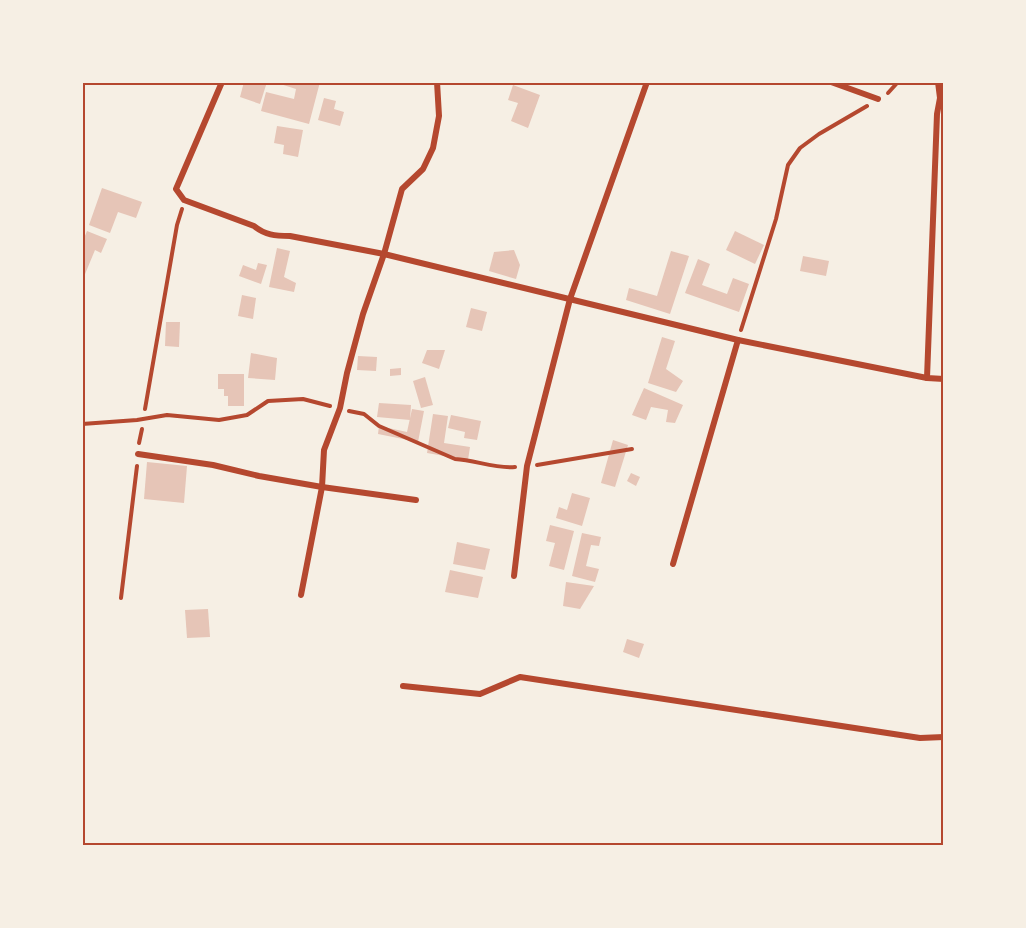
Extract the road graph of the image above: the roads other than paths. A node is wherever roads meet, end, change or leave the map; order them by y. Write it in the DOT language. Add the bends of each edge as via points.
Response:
graph roads {
  1 [pos="222,82"];
  2 [pos="437,82"];
  3 [pos="647,82"];
  4 [pos="831,82"];
  5 [pos="938,82"];
  6 [pos="878,99"];
  7 [pos="384,254"];
  8 [pos="570,299"];
  9 [pos="738,340"];
  10 [pos="927,378"];
  11 [pos="944,379"];
  12 [pos="138,454"];
  13 [pos="322,487"];
  14 [pos="416,500"];
  15 [pos="674,564"];
  16 [pos="514,576"];
  17 [pos="301,595"];
  18 [pos="404,686"];
  19 [pos="944,737"];
  1 -- 7 [label="street" via="176,189 184,200 276,236"];
  2 -- 7 [label="street" via="439,116 433,148 423,169 402,189"];
  3 -- 8 [label="street"];
  4 -- 6 [label="street"];
  5 -- 10 [label="street"];
  7 -- 8 [label="street"];
  7 -- 13 [label="street" via="346,373 340,408 324,450"];
  8 -- 9 [label="street"];
  8 -- 16 [label="street" via="527,466"];
  9 -- 10 [label="street"];
  9 -- 15 [label="street"];
  10 -- 11 [label="street"];
  12 -- 13 [label="street"];
  13 -- 14 [label="street"];
  13 -- 17 [label="street"];
  18 -- 19 [label="street" via="480,694 520,677 920,738"];
}
